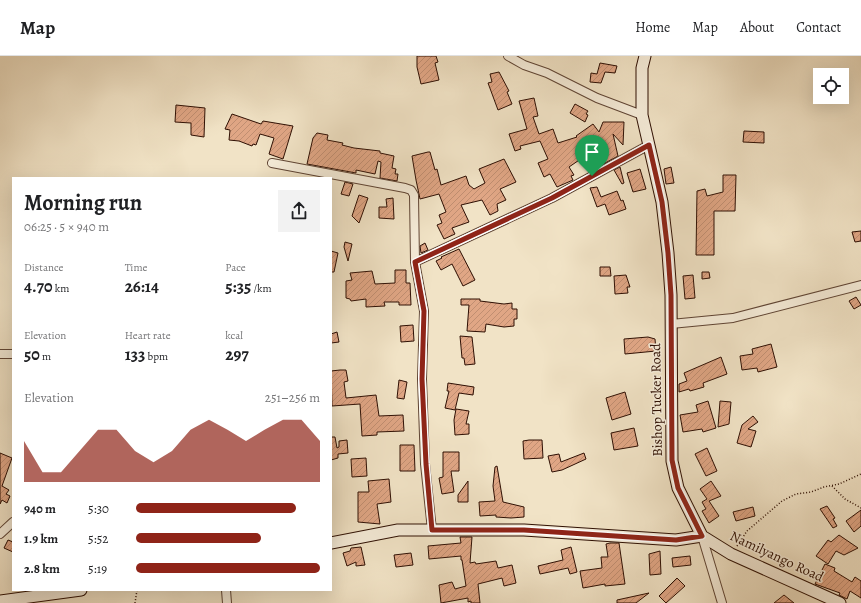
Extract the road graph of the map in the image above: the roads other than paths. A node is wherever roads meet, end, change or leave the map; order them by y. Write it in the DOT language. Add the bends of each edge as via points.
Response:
graph roads {
  1 [pos="508,56"];
  2 [pos="645,56"];
  3 [pos="642,115"];
  4 [pos="649,145"];
  5 [pos="272,163"];
  6 [pos="415,262"];
  7 [pos="861,285"];
  8 [pos="671,324"];
  9 [pos="0,354"];
  10 [pos="12,354"];
  11 [pos="12,523"];
  12 [pos="432,530"];
  13 [pos="0,534"];
  14 [pos="702,536"];
  15 [pos="332,543"];
  16 [pos="74,591"];
  17 [pos="226,591"];
  18 [pos="0,601"];
  19 [pos="227,603"];
  20 [pos="722,603"];
  21 [pos="840,603"];
  1 -- 3 [label="street" via="597,98"];
  2 -- 3 [label="main road, Bishop Tucker Road" via="642,68"];
  3 -- 4 [label="main road, Bishop Tucker Road"];
  4 -- 6 [label="street" via="552,198"];
  4 -- 8 [label="main road, Bishop Tucker Road" via="665,223"];
  5 -- 6 [label="street" via="411,190 415,198"];
  6 -- 12 [label="street" via="424,311 422,379"];
  7 -- 8 [label="street" via="733,318"];
  8 -- 14 [label="main road, Bishop Tucker Road" via="672,460 678,488"];
  9 -- 10 [label="street"];
  11 -- 13 [label="street"];
  12 -- 14 [label="main road" via="524,530 676,540"];
  12 -- 15 [label="main road" via="398,530"];
  14 -- 20 [label="street"];
  14 -- 21 [label="main road, Namilyango Road" via="731,554"];
  16 -- 18 [label="main road"];
  17 -- 19 [label="street"];
}
